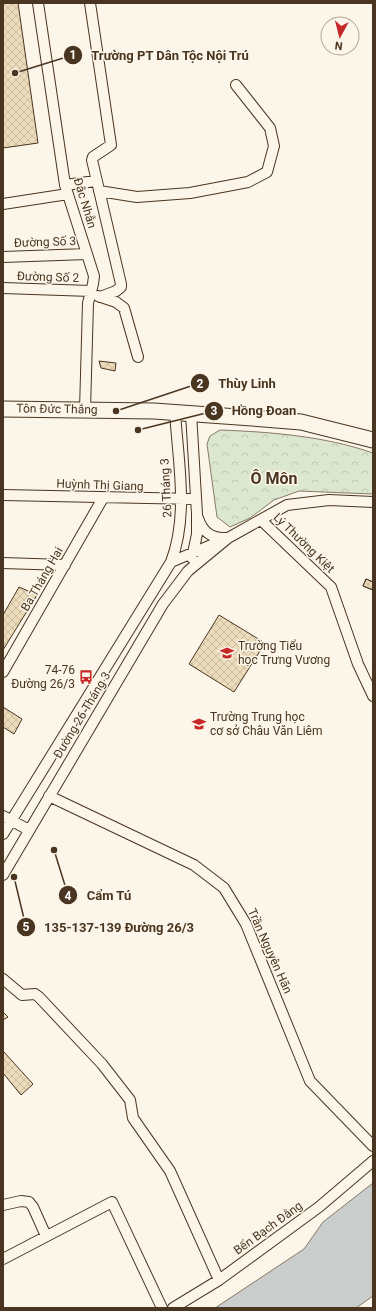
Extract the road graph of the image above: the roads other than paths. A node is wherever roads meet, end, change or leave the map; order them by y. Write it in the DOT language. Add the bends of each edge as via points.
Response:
graph roads {
  1 [pos="38,3"];
  2 [pos="90,3"];
  3 [pos="236,85"];
  4 [pos="97,186"];
  5 [pos="66,189"];
  6 [pos="3,204"];
  7 [pos="87,254"];
  8 [pos="3,257"];
  9 [pos="3,288"];
  10 [pos="94,294"];
  11 [pos="138,358"];
  12 [pos="3,408"];
  13 [pos="85,410"];
  14 [pos="175,412"];
  15 [pos="190,413"];
  16 [pos="373,440"];
  17 [pos="3,495"];
  18 [pos="102,498"];
  19 [pos="196,499"];
  20 [pos="180,500"];
  21 [pos="373,502"];
  22 [pos="197,514"];
  23 [pos="262,520"];
  24 [pos="228,538"];
  25 [pos="194,553"];
  26 [pos="171,562"];
  27 [pos="3,563"];
  28 [pos="65,565"];
  29 [pos="188,571"];
  30 [pos="3,672"];
  31 [pos="373,696"];
  32 [pos="49,796"];
  33 [pos="7,818"];
  34 [pos="29,830"];
  35 [pos="3,834"];
  36 [pos="3,875"];
  37 [pos="3,979"];
  38 [pos="373,1146"];
  39 [pos="373,1161"];
  40 [pos="3,1205"];
  41 [pos="46,1236"];
  42 [pos="3,1259"];
  43 [pos="219,1280"];
  44 [pos="162,1308"];
  45 [pos="173,1308"];
  1 -- 5 [label="street, Đắc Nhẫn"];
  2 -- 4 [label="street" via="111,145 92,160"];
  3 -- 4 [label="street" via="270,128 274,146 267,172 248,182 190,192 138,197"];
  4 -- 5 [label="street"];
  4 -- 10 [label="street" via="121,287 116,291"];
  5 -- 6 [label="street"];
  5 -- 7 [label="street, Đắc Nhẫn"];
  7 -- 8 [label="street, Đường Số 3"];
  7 -- 10 [label="street, Đắc Nhẫn" via="94,276"];
  9 -- 10 [label="street, Đường Số 2"];
  10 -- 11 [label="street" via="116,302 124,308"];
  10 -- 13 [label="street, Đắc Nhẫn" via="88,303"];
  12 -- 13 [label="highway, Tôn Đức Thắng"];
  13 -- 14 [label="highway, Tôn Đức Thắng"];
  14 -- 15 [label="highway, Tôn Đức Thắng"];
  14 -- 20 [label="street, 26 Tháng 3"];
  15 -- 16 [label="highway, Tôn Đức Thắng" via="301,422"];
  15 -- 19 [label="street"];
  17 -- 18 [label="street, Huỳnh Thị Giang"];
  18 -- 20 [label="street, Huỳnh Thị Giang"];
  18 -- 28 [label="street, Ba Tháng Hai"];
  19 -- 20 [label="street, Huỳnh Thị Giang"];
  19 -- 22 [label="street"];
  20 -- 26 [label="street, 26 Tháng 3" via="180,532"];
  21 -- 23 [label="street" via="329,500 286,506"];
  22 -- 24 [label="street" via="202,529 220,539"];
  22 -- 25 [label="street"];
  23 -- 24 [label="street"];
  23 -- 31 [label="street, Lý Thường Kiệt" via="331,587 358,664"];
  24 -- 25 [label="street"];
  24 -- 29 [label="street"];
  25 -- 26 [label="street"];
  25 -- 29 [label="street"];
  26 -- 33 [label="street, Đường 26 Tháng 3"];
  27 -- 28 [label="street"];
  28 -- 30 [label="street, Ba Tháng Hai"];
  29 -- 32 [label="street, Đường 26 Tháng 3" via="164,604"];
  32 -- 34 [label="street, Đường 26 Tháng 3"];
  32 -- 38 [label="street, Trần Nguyên Hãn" via="194,865 224,888 246,924 310,1081"];
  33 -- 34 [label="street"];
  33 -- 35 [label="street, Đường 26 Tháng 3"];
  34 -- 36 [label="street, Đường 26 Tháng 3"];
  37 -- 43 [label="street" via="22,995 35,994 39,997 102,1064 130,1100 133,1118 170,1170"];
  39 -- 43 [label="street, Bến Bạch Đằng" via="319,1208"];
  40 -- 41 [label="street" via="29,1202"];
  41 -- 42 [label="street"];
  41 -- 44 [label="street" via="112,1202"];
  43 -- 45 [label="street, Bến Bạch Đằng"];
}
